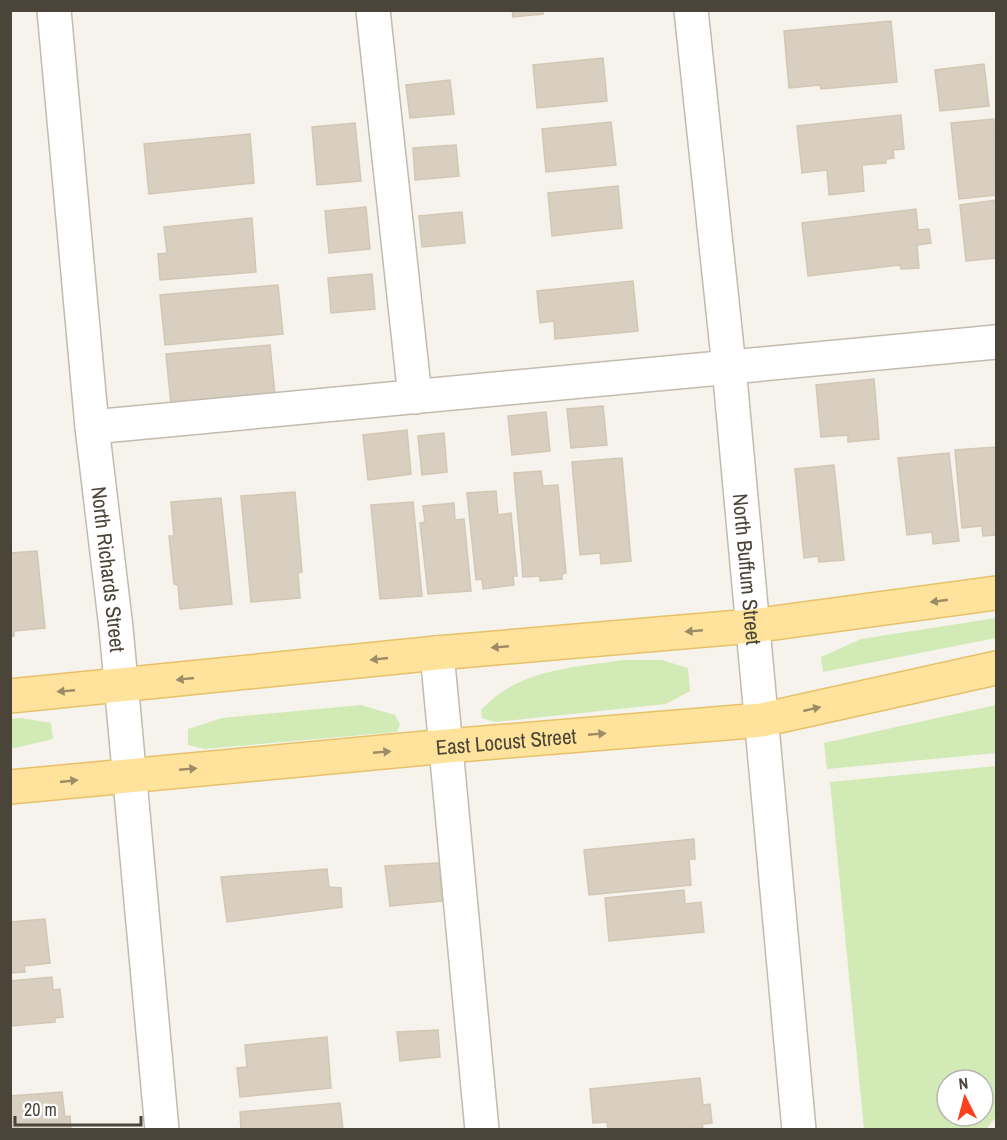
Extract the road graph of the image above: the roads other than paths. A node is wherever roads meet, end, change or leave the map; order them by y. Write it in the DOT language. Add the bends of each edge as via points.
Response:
graph roads {
  1 [pos="54,10"];
  2 [pos="373,10"];
  3 [pos="691,10"];
  4 [pos="996,342"];
  5 [pos="729,367"];
  6 [pos="415,397"];
  7 [pos="92,427"];
  8 [pos="996,593"];
  9 [pos="752,626"];
  10 [pos="437,652"];
  11 [pos="996,668"];
  12 [pos="121,686"];
  13 [pos="10,696"];
  14 [pos="762,720"];
  15 [pos="447,746"];
  16 [pos="130,774"];
  17 [pos="10,787"];
  18 [pos="162,1130"];
  19 [pos="482,1130"];
  20 [pos="799,1130"];
  1 -- 7 [label="street, North Richards Street"];
  2 -- 6 [label="street"];
  3 -- 5 [label="street, North Buffum Street"];
  4 -- 5 [label="street"];
  5 -- 6 [label="street"];
  5 -- 9 [label="street, North Buffum Street"];
  6 -- 7 [label="street"];
  7 -- 12 [label="street, North Richards Street"];
  8 -- 9 [label="main road, one-way"];
  9 -- 10 [label="main road, one-way"];
  9 -- 14 [label="street, North Buffum Street"];
  10 -- 12 [label="main road, one-way"];
  10 -- 15 [label="street"];
  14 -- 11 [label="main road, East Locust Street, one-way"];
  12 -- 13 [label="main road, one-way"];
  12 -- 16 [label="street, North Richards Street"];
  15 -- 14 [label="main road, East Locust Street, one-way"];
  14 -- 20 [label="street, North Buffum Street"];
  16 -- 15 [label="main road, East Locust Street, one-way"];
  15 -- 19 [label="street"];
  17 -- 16 [label="main road, East Locust Street, one-way"];
  16 -- 18 [label="street, North Richards Street"];
}
